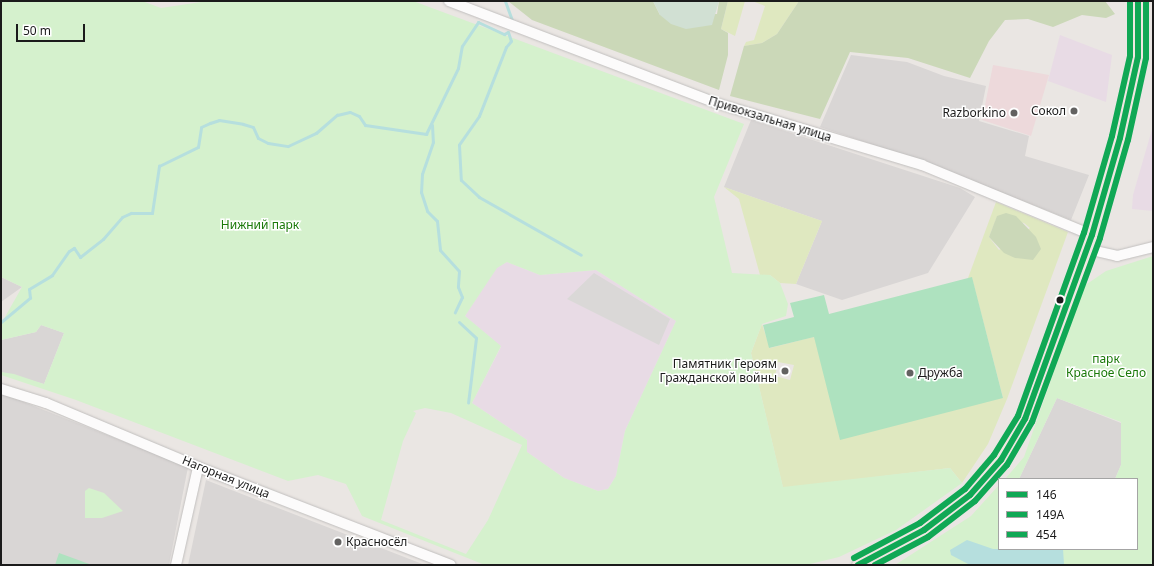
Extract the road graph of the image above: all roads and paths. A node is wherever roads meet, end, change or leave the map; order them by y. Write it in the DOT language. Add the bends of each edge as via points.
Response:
graph roads {
  1 [pos="449,1"];
  2 [pos="1138,1"];
  3 [pos="1092,235"];
  4 [pos="1153,247"];
  5 [pos="1087,249"];
  6 [pos="1,389"];
  7 [pos="198,467"];
  8 [pos="176,565"];
  9 [pos="449,565"];
  10 [pos="858,565"];
  1 -- 3 [label="street, Привокзальная улица" via="719,104 922,165"];
  2 -- 3 [label="main road" via="1138,44 1133,82"];
  3 -- 5 [label="main road"];
  4 -- 5 [label="street" via="1117,256"];
  5 -- 10 [label="main road" via="1025,419 1001,460 970,495 948,513 899,545"];
  6 -- 7 [label="street, Нагорная улица" via="46,403"];
  7 -- 8 [label="street"];
  7 -- 9 [label="street, Нагорная улица"];
}
